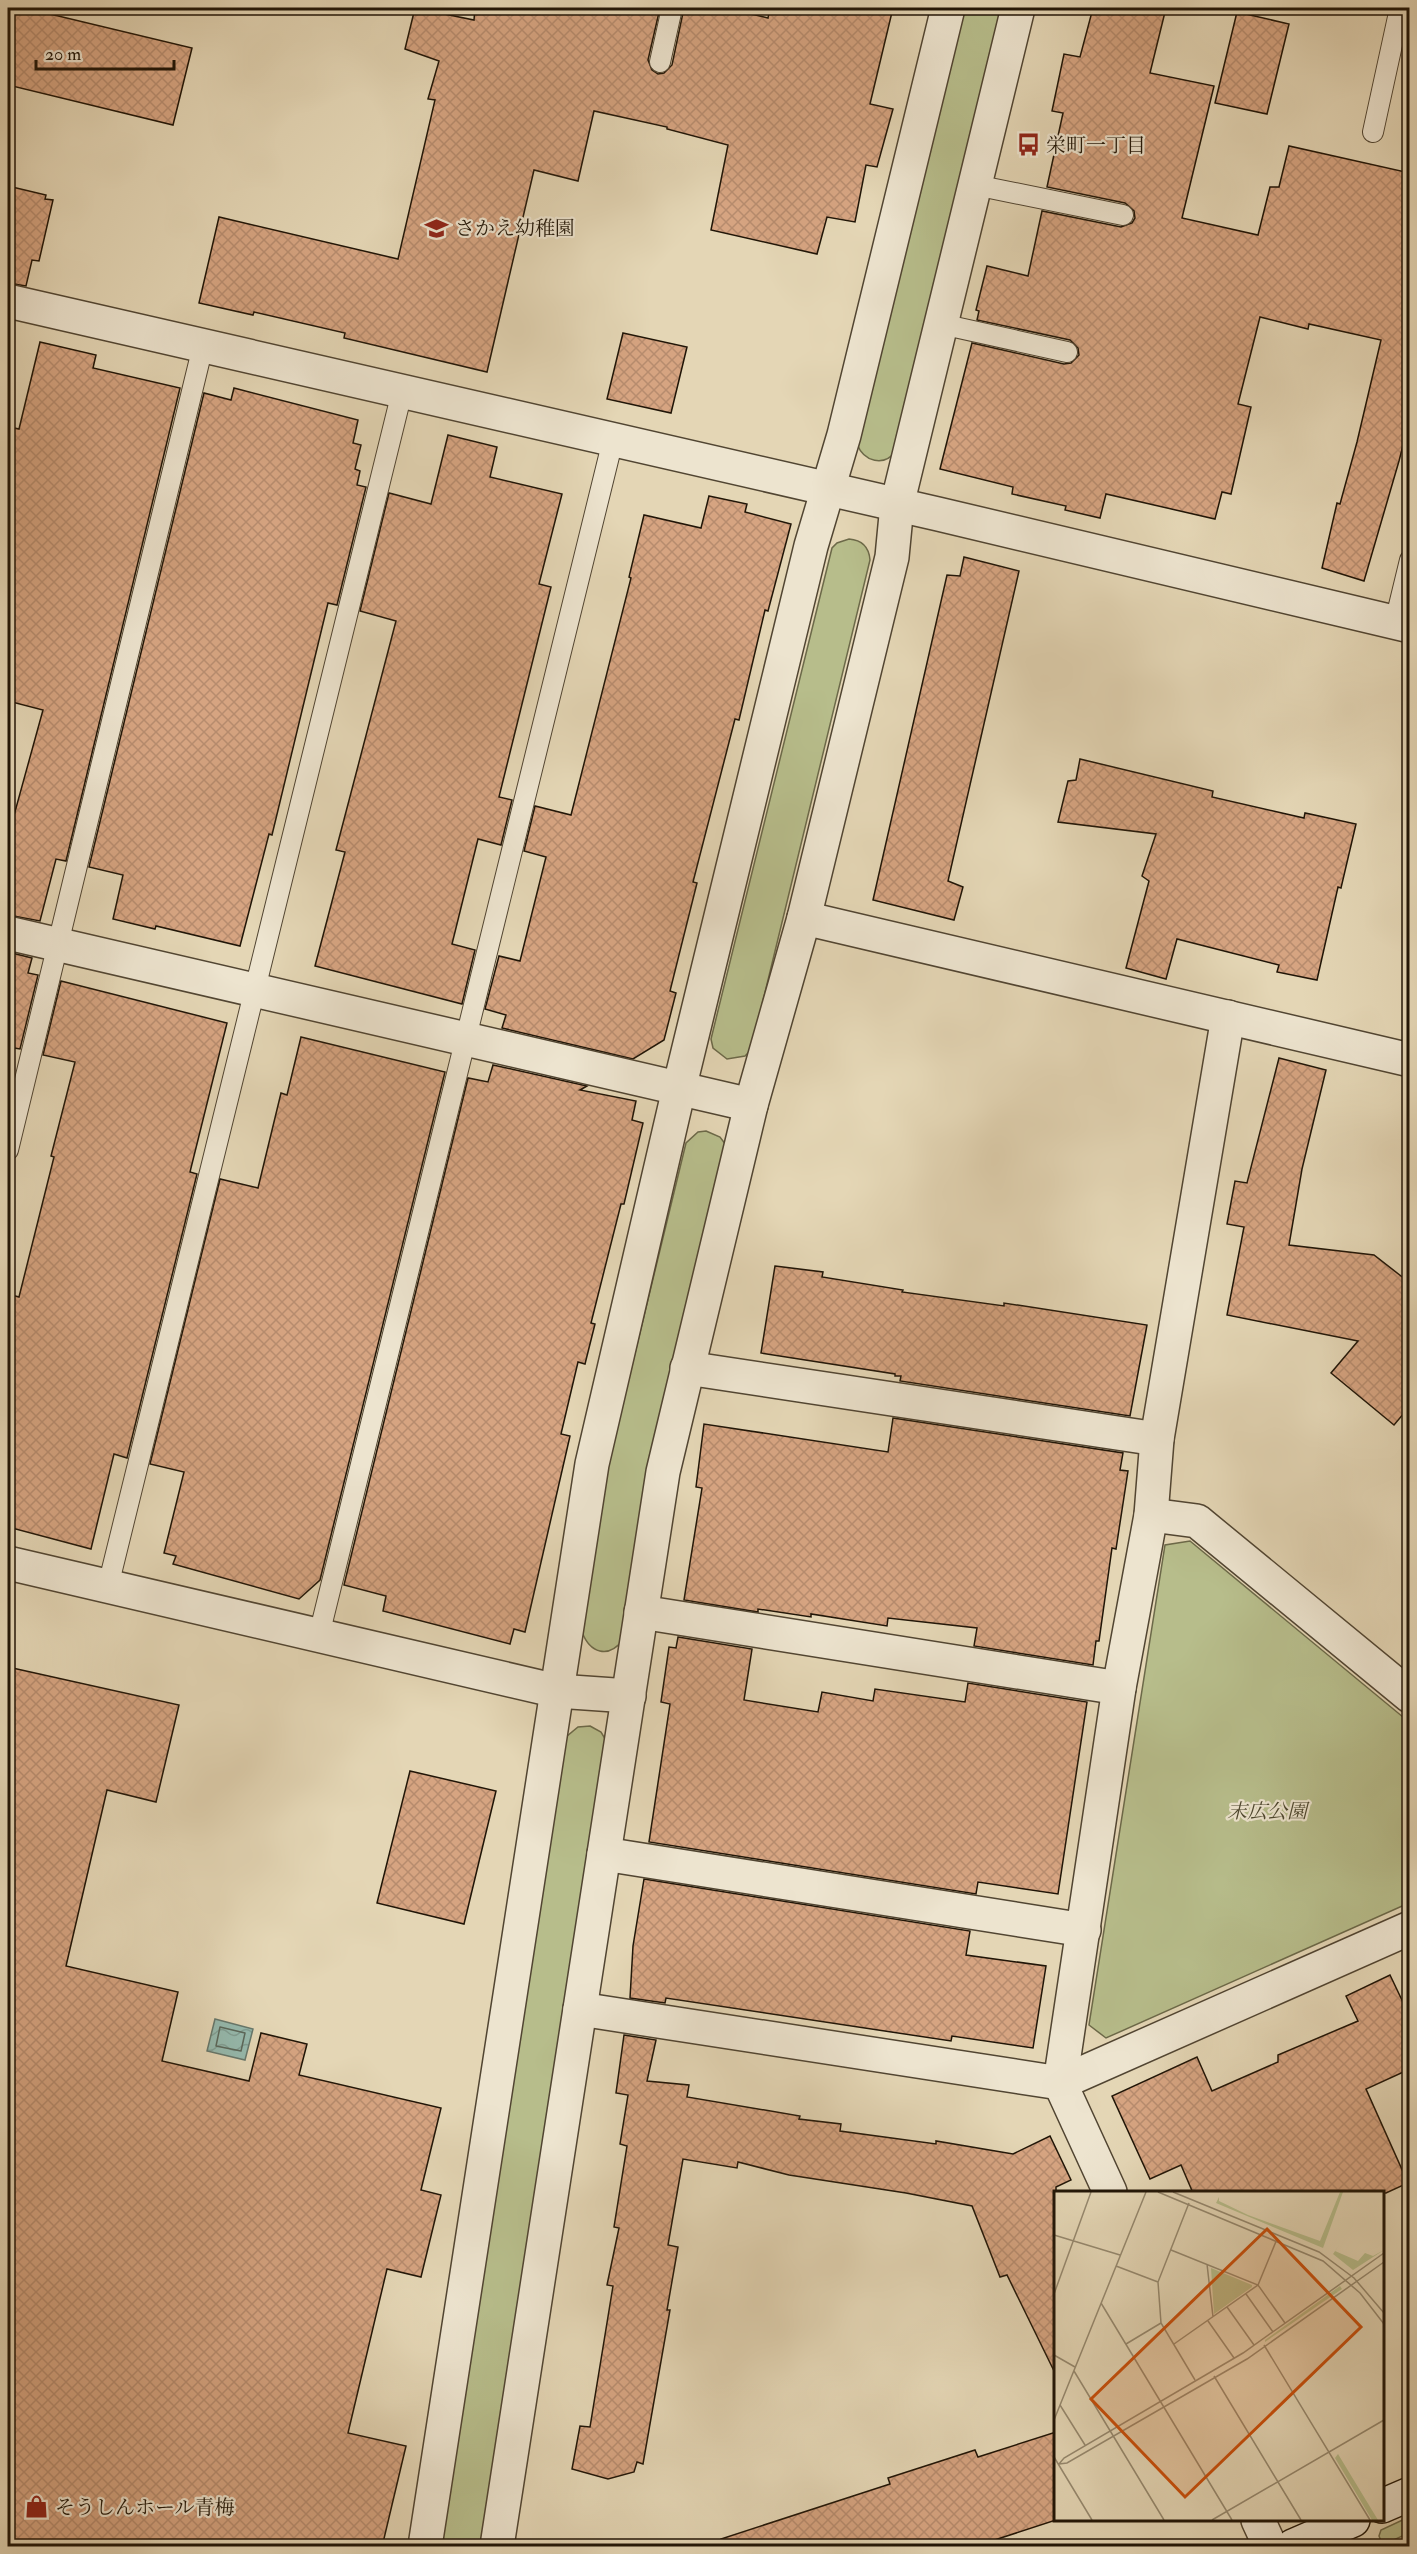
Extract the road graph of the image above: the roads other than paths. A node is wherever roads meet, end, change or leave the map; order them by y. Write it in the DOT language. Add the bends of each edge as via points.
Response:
graph roads {
  1 [pos="672,8"];
  2 [pos="948,8"];
  3 [pos="1018,8"];
  4 [pos="1401,8"];
  5 [pos="660,62"];
  6 [pos="1373,132"];
  7 [pos="975,185"];
  8 [pos="1123,215"];
  9 [pos="8,305"];
  10 [pos="941,324"];
  11 [pos="203,346"];
  12 [pos="1067,352"];
  13 [pos="402,392"];
  14 [pos="613,440"];
  15 [pos="828,490"];
  16 [pos="897,505"];
  17 [pos="1410,560"];
  18 [pos="1402,624"];
  19 [pos="804,918"];
  20 [pos="8,933"];
  21 [pos="57,944"];
  22 [pos="255,990"];
  23 [pos="1228,1017"];
  24 [pos="465,1039"];
  25 [pos="1410,1060"];
  26 [pos="679,1089"];
  27 [pos="751,1105"];
  28 [pos="8,1150"];
  29 [pos="687,1368"];
  30 [pos="1157,1440"];
  31 [pos="1151,1515"];
  32 [pos="8,1563"];
  33 [pos="108,1586"];
  34 [pos="641,1612"];
  35 [pos="319,1635"];
  36 [pos="1119,1688"];
  37 [pos="557,1691"];
  38 [pos="628,1696"];
  39 [pos="1410,1696"];
  40 [pos="604,1854"];
  41 [pos="1410,1928"];
  42 [pos="1084,1930"];
  43 [pos="580,2008"];
  44 [pos="1060,2083"];
  45 [pos="1109,2191"];
  46 [pos="1410,2494"];
  47 [pos="1384,2506"];
  48 [pos="1258,2521"];
  49 [pos="1351,2521"];
  50 [pos="425,2547"];
  51 [pos="497,2547"];
  52 [pos="1270,2547"];
  53 [pos="1293,2547"];
  1 -- 5 [label="lane"];
  2 -- 15 [label="street"];
  3 -- 7 [label="street"];
  4 -- 6 [label="lane"];
  7 -- 8 [label="lane"];
  7 -- 10 [label="street"];
  9 -- 11 [label="street"];
  10 -- 12 [label="lane"];
  10 -- 16 [label="street"];
  11 -- 13 [label="street"];
  11 -- 21 [label="lane"];
  13 -- 14 [label="street"];
  13 -- 22 [label="lane"];
  14 -- 15 [label="street"];
  14 -- 24 [label="lane"];
  15 -- 16 [label="street"];
  15 -- 26 [label="street"];
  16 -- 18 [label="street"];
  16 -- 19 [label="street" via="892,557"];
  17 -- 18 [label="lane"];
  19 -- 23 [label="street"];
  19 -- 27 [label="street"];
  20 -- 21 [label="street"];
  21 -- 22 [label="street"];
  21 -- 28 [label="lane"];
  22 -- 24 [label="street"];
  22 -- 33 [label="lane"];
  23 -- 25 [label="street"];
  23 -- 30 [label="street"];
  24 -- 26 [label="street"];
  24 -- 35 [label="lane"];
  26 -- 27 [label="street"];
  26 -- 37 [label="street" via="592,1464"];
  27 -- 29 [label="street"];
  29 -- 30 [label="street"];
  29 -- 34 [label="street" via="663,1472"];
  30 -- 31 [label="street"];
  31 -- 36 [label="street"];
  31 -- 39 [label="street" via="1197,1521"];
  32 -- 33 [label="street"];
  33 -- 35 [label="street"];
  34 -- 36 [label="street"];
  34 -- 38 [label="street"];
  35 -- 37 [label="street"];
  36 -- 42 [label="street"];
  37 -- 38 [label="street"];
  37 -- 50 [label="street"];
  38 -- 40 [label="street"];
  40 -- 42 [label="street"];
  40 -- 43 [label="street"];
  41 -- 44 [label="street"];
  42 -- 44 [label="street"];
  43 -- 44 [label="street"];
  43 -- 51 [label="street"];
  44 -- 45 [label="street"];
  46 -- 47 [label="street"];
  48 -- 52 [label="street"];
  49 -- 53 [label="street"];
}
